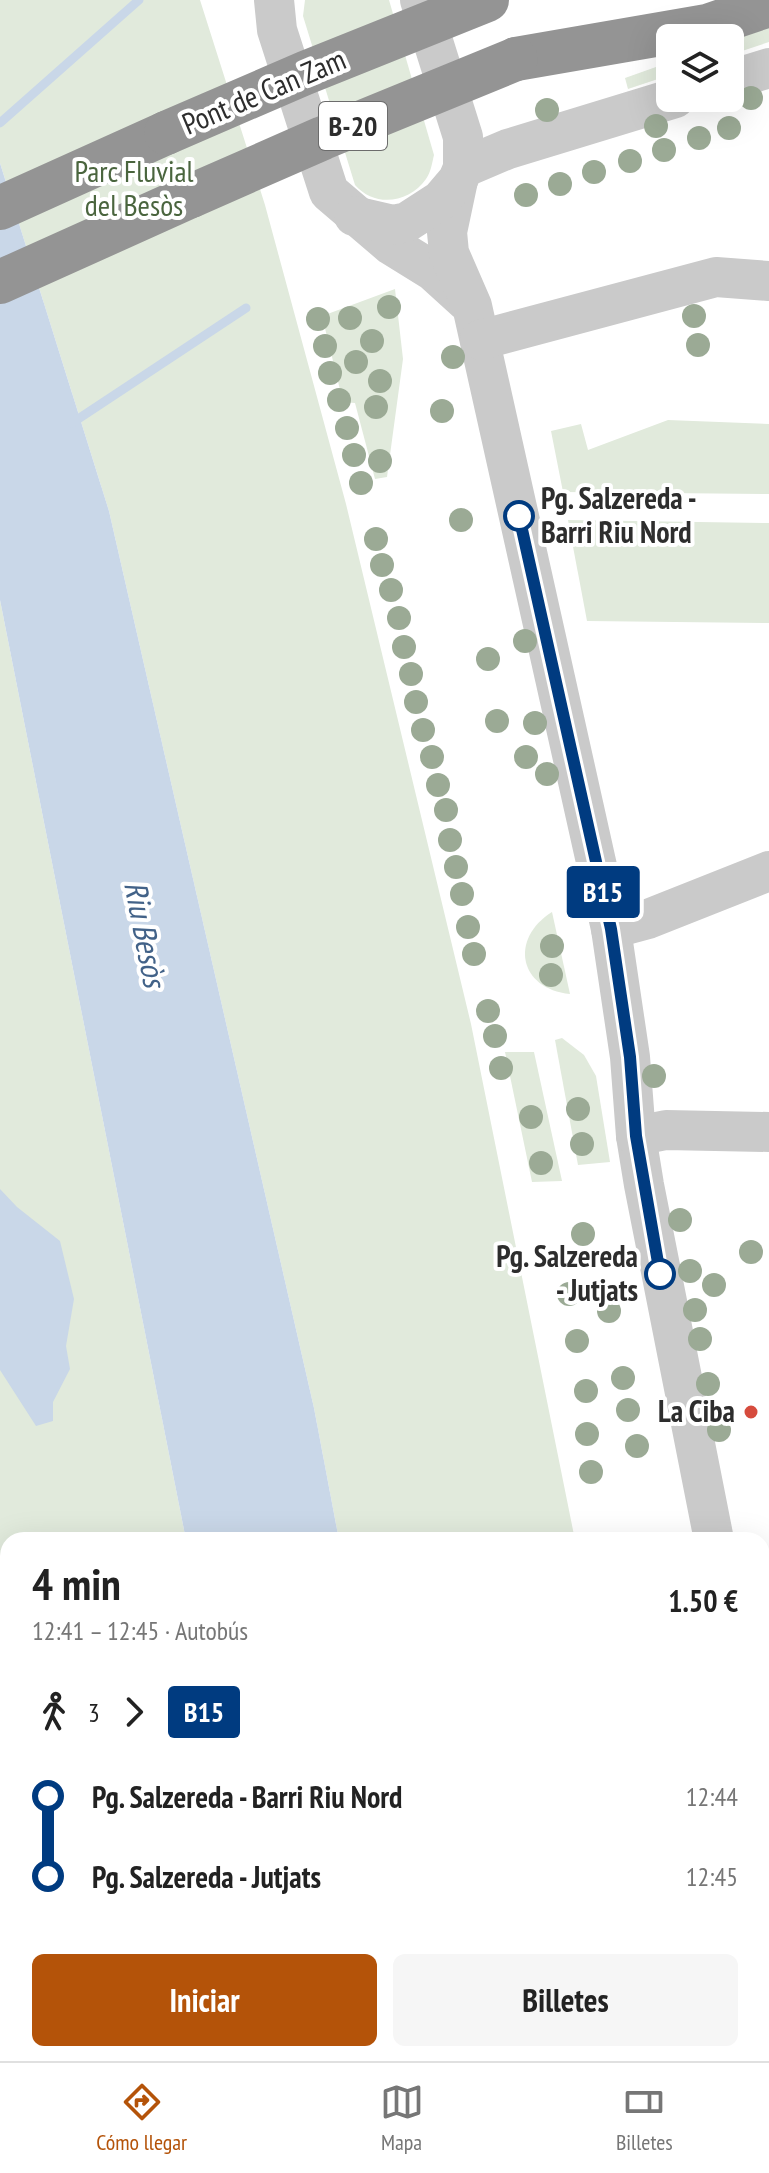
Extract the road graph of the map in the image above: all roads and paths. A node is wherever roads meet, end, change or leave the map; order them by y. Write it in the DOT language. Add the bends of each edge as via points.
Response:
graph roads {
  1 [pos="420,0"];
  2 [pos="487,0"];
  3 [pos="672,0"];
  4 [pos="276,2"];
  5 [pos="769,5"];
  6 [pos="516,59"];
  7 [pos="769,68"];
  8 [pos="744,76"];
  9 [pos="656,104"];
  10 [pos="460,174"];
  11 [pos="0,208"];
  12 [pos="354,216"];
  13 [pos="769,281"];
  14 [pos="0,282"];
  15 [pos="476,323"];
  16 [pos="769,871"];
  17 [pos="611,929"];
  18 [pos="769,1132"];
  19 [pos="636,1136"];
  20 [pos="712,1532"];
  1 -- 10 [label="street" via="463,137"];
  2 -- 11 [label="highway, Pont de Can Zam / B-20, bridge" via="291,79"];
  3 -- 6 [label="highway, B-20"];
  4 -- 12 [label="street" via="277,30 329,192"];
  5 -- 6 [label="highway" via="707,26"];
  6 -- 14 [label="highway, B-20, bridge" via="323,138"];
  7 -- 8 [label="street"];
  9 -- 10 [label="street" via="508,149"];
  10 -- 12 [label="street" via="441,200 407,222 393,225"];
  10 -- 15 [label="street" via="447,232 449,253"];
  12 -- 15 [label="street" via="433,271"];
  13 -- 15 [label="street" via="716,277"];
  15 -- 17 [label="street"];
  16 -- 17 [label="street"];
  17 -- 19 [label="street"];
  18 -- 19 [label="street" via="666,1130"];
  19 -- 20 [label="street"];
}
